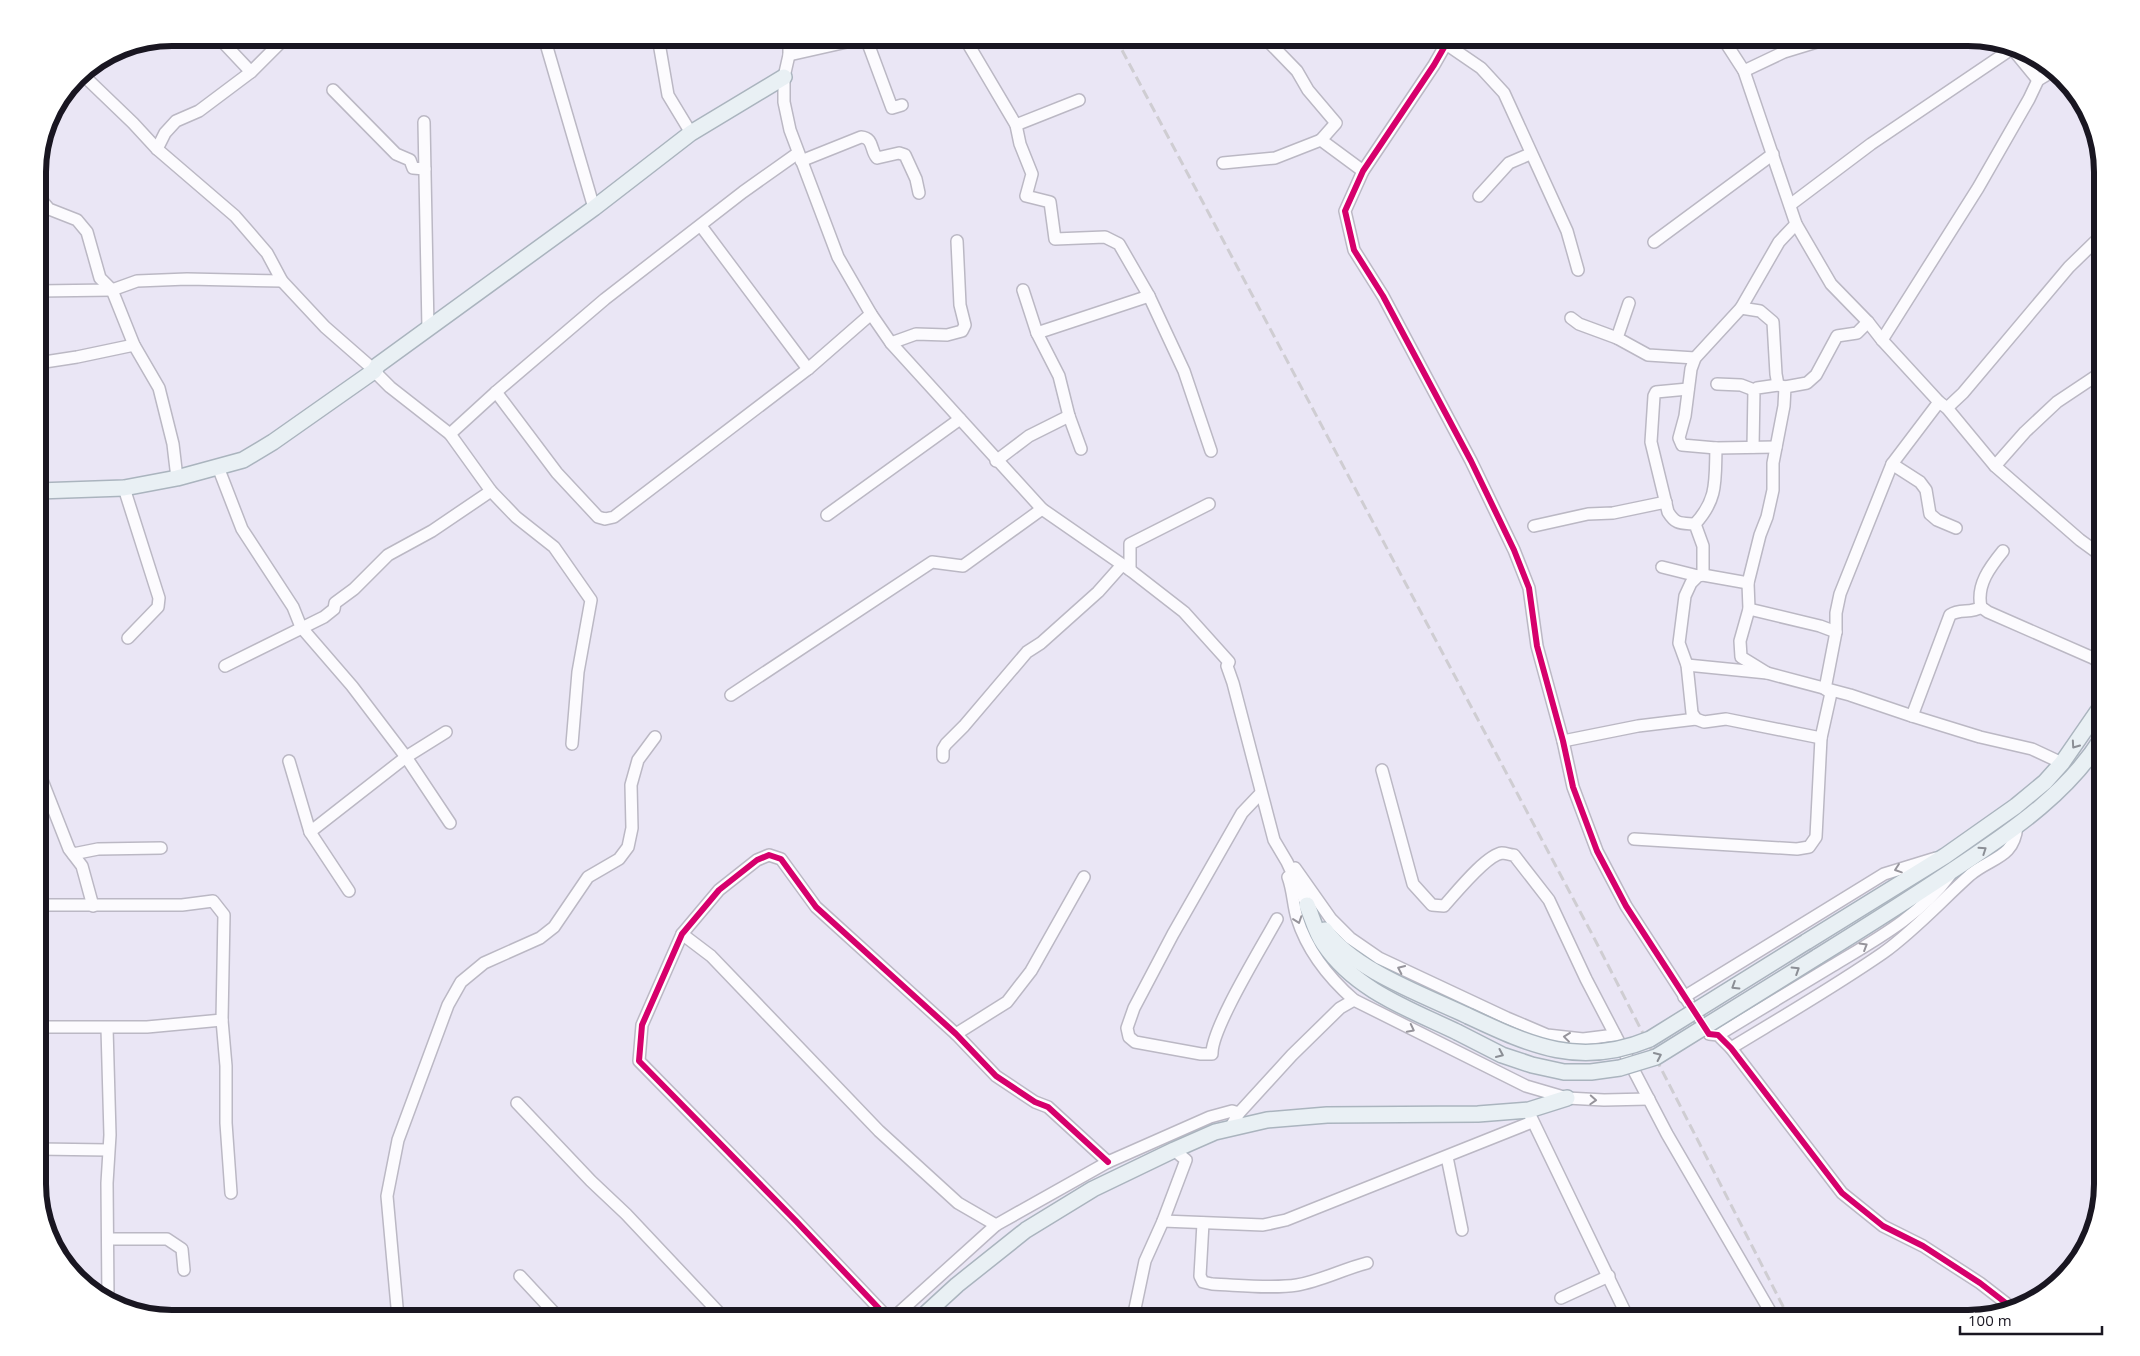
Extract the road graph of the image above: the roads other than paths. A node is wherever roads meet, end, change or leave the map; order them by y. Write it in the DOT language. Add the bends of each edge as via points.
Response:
graph roads {
  1 [pos="226,46"];
  2 [pos="278,46"];
  3 [pos="546,46"];
  4 [pos="659,46"];
  5 [pos="789,46"];
  6 [pos="830,46"];
  7 [pos="870,46"];
  8 [pos="969,46"];
  9 [pos="1272,46"];
  10 [pos="1445,46"];
  11 [pos="1454,46"];
  12 [pos="1727,46"];
  13 [pos="1805,46"];
  14 [pos="2006,53"];
  15 [pos="789,55"];
  16 [pos="2020,58"];
  17 [pos="1744,71"];
  18 [pos="251,72"];
  19 [pos="2047,75"];
  20 [pos="784,77"];
  21 [pos="88,79"];
  22 [pos="2038,80"];
  23 [pos="333,90"];
  24 [pos="1079,100"];
  25 [pos="902,104"];
  26 [pos="424,122"];
  27 [pos="1016,125"];
  28 [pos="691,133"];
  29 [pos="1321,140"];
  30 [pos="157,149"];
  31 [pos="1530,154"];
  32 [pos="1773,154"];
  33 [pos="799,157"];
  34 [pos="1223,163"];
  35 [pos="425,169"];
  36 [pos="1363,171"];
  37 [pos="919,193"];
  38 [pos="1479,196"];
  39 [pos="1790,205"];
  40 [pos="47,207"];
  41 [pos="594,208"];
  42 [pos="1796,224"];
  43 [pos="701,226"];
  44 [pos="957,241"];
  45 [pos="1654,242"];
  46 [pos="2094,243"];
  47 [pos="1578,270"];
  48 [pos="282,281"];
  49 [pos="112,290"];
  50 [pos="1023,290"];
  51 [pos="47,291"];
  52 [pos="1149,296"];
  53 [pos="1628,302"];
  54 [pos="1741,308"];
  55 [pos="872,314"];
  56 [pos="1570,318"];
  57 [pos="1868,322"];
  58 [pos="428,329"];
  59 [pos="1037,333"];
  60 [pos="1617,338"];
  61 [pos="1882,340"];
  62 [pos="891,343"];
  63 [pos="134,345"];
  64 [pos="1695,358"];
  65 [pos="47,362"];
  66 [pos="808,369"];
  67 [pos="374,370"];
  68 [pos="2094,377"];
  69 [pos="1717,384"];
  70 [pos="1782,386"];
  71 [pos="1688,389"];
  72 [pos="1754,390"];
  73 [pos="496,392"];
  74 [pos="1943,405"];
  75 [pos="1069,416"];
  76 [pos="960,419"];
  77 [pos="450,434"];
  78 [pos="1776,447"];
  79 [pos="1716,448"];
  80 [pos="1753,448"];
  81 [pos="1082,449"];
  82 [pos="1211,451"];
  83 [pos="996,460"];
  84 [pos="1892,464"];
  85 [pos="1995,466"];
  86 [pos="218,468"];
  87 [pos="177,478"];
  88 [pos="124,488"];
  89 [pos="47,491"];
  90 [pos="490,491"];
  91 [pos="1666,502"];
  92 [pos="1209,504"];
  93 [pos="1042,509"];
  94 [pos="827,515"];
  95 [pos="1695,524"];
  96 [pos="1534,526"];
  97 [pos="1956,528"];
  98 [pos="2003,550"];
  99 [pos="2094,550"];
  100 [pos="1662,567"];
  101 [pos="1126,568"];
  102 [pos="1700,576"];
  103 [pos="1748,583"];
  104 [pos="1981,607"];
  105 [pos="1749,609"];
  106 [pos="301,627"];
  107 [pos="1836,632"];
  108 [pos="128,638"];
  109 [pos="2094,659"];
  110 [pos="1687,665"];
  111 [pos="225,666"];
  112 [pos="1766,673"];
  113 [pos="1825,689"];
  114 [pos="731,695"];
  115 [pos="1912,716"];
  116 [pos="2094,717"];
  117 [pos="1696,719"];
  118 [pos="446,732"];
  119 [pos="656,737"];
  120 [pos="1821,738"];
  121 [pos="1563,740"];
  122 [pos="572,744"];
  123 [pos="2094,752"];
  124 [pos="406,757"];
  125 [pos="943,757"];
  126 [pos="2090,759"];
  127 [pos="289,761"];
  128 [pos="2094,762"];
  129 [pos="2062,763"];
  130 [pos="1382,770"];
  131 [pos="47,793"];
  132 [pos="1261,793"];
  133 [pos="450,823"];
  134 [pos="2017,826"];
  135 [pos="310,832"];
  136 [pos="1634,839"];
  137 [pos="1274,840"];
  138 [pos="161,848"];
  139 [pos="73,854"];
  140 [pos="1945,856"];
  141 [pos="1954,869"];
  142 [pos="1084,877"];
  143 [pos="349,891"];
  144 [pos="47,905"];
  145 [pos="1307,905"];
  146 [pos="94,906"];
  147 [pos="1277,919"];
  148 [pos="682,934"];
  149 [pos="1684,997"];
  150 [pos="1354,1000"];
  151 [pos="222,1020"];
  152 [pos="47,1027"];
  153 [pos="107,1028"];
  154 [pos="956,1034"];
  155 [pos="1615,1035"];
  156 [pos="1718,1035"];
  157 [pos="1731,1048"];
  158 [pos="1566,1098"];
  159 [pos="1648,1099"];
  160 [pos="517,1103"];
  161 [pos="1239,1113"];
  162 [pos="1530,1116"];
  163 [pos="1230,1128"];
  164 [pos="47,1149"];
  165 [pos="108,1150"];
  166 [pos="1174,1150"];
  167 [pos="1447,1157"];
  168 [pos="1108,1162"];
  169 [pos="230,1193"];
  170 [pos="1163,1221"];
  171 [pos="1203,1223"];
  172 [pos="996,1225"];
  173 [pos="1462,1230"];
  174 [pos="108,1239"];
  175 [pos="1367,1263"];
  176 [pos="184,1270"];
  177 [pos="520,1276"];
  178 [pos="1608,1276"];
  179 [pos="108,1292"];
  180 [pos="1561,1298"];
  181 [pos="2006,1303"];
  182 [pos="397,1310"];
  183 [pos="552,1310"];
  184 [pos="716,1310"];
  185 [pos="880,1310"];
  186 [pos="902,1310"];
  187 [pos="930,1310"];
  188 [pos="1135,1310"];
  189 [pos="1624,1310"];
  190 [pos="1769,1310"];
  1 -- 18 [label="street"];
  2 -- 18 [label="street"];
  3 -- 41 [label="street"];
  4 -- 28 [label="street" via="668,95"];
  5 -- 15 [label="street"];
  6 -- 15 [label="street"];
  7 -- 25 [label="street" via="892,108"];
  8 -- 27 [label="street"];
  9 -- 29 [label="street" via="1297,70 1308,90 1336,123"];
  10 -- 36 [label="street"];
  11 -- 31 [label="street" via="1504,93"];
  12 -- 17 [label="street"];
  13 -- 17 [label="street"];
  14 -- 39 [label="street" via="1872,144"];
  15 -- 20 [label="street"];
  16 -- 22 [label="street"];
  17 -- 32 [label="street"];
  18 -- 30 [label="street" via="200,111 176,122 165,133"];
  19 -- 22 [label="street"];
  20 -- 28 [label="main road"];
  20 -- 33 [label="street" via="787,118"];
  21 -- 30 [label="street"];
  22 -- 61 [label="street" via="1978,188"];
  23 -- 35 [label="street" via="396,154 410,160 414,168"];
  24 -- 27 [label="street"];
  26 -- 35 [label="street"];
  27 -- 52 [label="street" via="1032,174 1026,196 1050,202 1055,240 1105,237 1119,244"];
  28 -- 41 [label="main road"];
  29 -- 34 [label="street" via="1275,158"];
  29 -- 36 [label="street"];
  30 -- 48 [label="street" via="235,216 267,253"];
  31 -- 38 [label="street" via="1509,164"];
  31 -- 47 [label="street" via="1567,231"];
  32 -- 39 [label="street"];
  32 -- 45 [label="street"];
  33 -- 37 [label="street" via="866,137 877,158 899,152 906,155"];
  33 -- 43 [label="street" via="743,192"];
  33 -- 55 [label="street" via="838,257"];
  35 -- 58 [label="street"];
  36 -- 121 [label="street" via="1345,211 1354,250 1383,296 1471,461 1514,550 1529,588 1537,646"];
  39 -- 42 [label="street"];
  40 -- 49 [label="street" via="78,220 87,232 100,278"];
  41 -- 58 [label="main road"];
  42 -- 54 [label="street" via="1779,242"];
  42 -- 57 [label="street" via="1831,284"];
  43 -- 66 [label="street"];
  43 -- 73 [label="street" via="605,299"];
  44 -- 62 [label="street" via="960,306 965,325 962,331 947,335 916,334"];
  46 -- 74 [label="street" via="2012,332 1963,393"];
  48 -- 49 [label="street" via="137,281"];
  48 -- 67 [label="street" via="325,328"];
  49 -- 51 [label="street"];
  49 -- 63 [label="street"];
  50 -- 59 [label="street"];
  52 -- 59 [label="street"];
  52 -- 82 [label="street" via="1184,371"];
  53 -- 60 [label="street"];
  54 -- 64 [label="street"];
  54 -- 70 [label="street" via="1760,311 1773,322 1776,374"];
  55 -- 62 [label="street"];
  55 -- 66 [label="street"];
  56 -- 60 [label="street"];
  57 -- 61 [label="street"];
  57 -- 70 [label="street" via="1857,333 1837,336 1816,375 1807,383"];
  58 -- 67 [label="main road"];
  59 -- 75 [label="street" via="1059,376"];
  60 -- 64 [label="street" via="1648,355"];
  61 -- 74 [label="street"];
  62 -- 76 [label="street"];
  63 -- 65 [label="street"];
  63 -- 87 [label="street" via="159,388 173,444"];
  64 -- 71 [label="street"];
  66 -- 73 [label="street" via="614,517 605,519 598,517 557,473"];
  67 -- 77 [label="street" via="390,387"];
  67 -- 86 [label="main road" via="273,442 243,460"];
  68 -- 85 [label="street" via="2056,402"];
  69 -- 72 [label="street" via="1741,385"];
  70 -- 72 [label="street"];
  70 -- 78 [label="street" via="1784,406"];
  71 -- 79 [label="street" via="1679,438 1682,445"];
  71 -- 91 [label="street" via="1656,392 1654,396 1651,442"];
  72 -- 80 [label="street"];
  73 -- 77 [label="street"];
  74 -- 84 [label="street"];
  74 -- 85 [label="street"];
  75 -- 81 [label="street"];
  75 -- 83 [label="street" via="1029,436"];
  76 -- 83 [label="street"];
  76 -- 94 [label="street"];
  77 -- 90 [label="street"];
  78 -- 80 [label="street"];
  78 -- 103 [label="street" via="1773,490"];
  79 -- 80 [label="street"];
  79 -- 95 [label="street" via="1711,500"];
  83 -- 93 [label="street"];
  84 -- 97 [label="street" via="1920,482 1926,490 1930,514"];
  84 -- 107 [label="street" via="1840,594"];
  85 -- 99 [label="street"];
  86 -- 87 [label="main road"];
  86 -- 106 [label="street" via="242,529 293,607"];
  87 -- 88 [label="main road"];
  88 -- 89 [label="main road"];
  88 -- 108 [label="street" via="159,598 158,607"];
  90 -- 106 [label="street" via="432,531 388,554 335,604 329,614"];
  90 -- 122 [label="street" via="554,547 591,600 578,672"];
  91 -- 95 [label="street" via="1673,520"];
  91 -- 96 [label="street"];
  92 -- 101 [label="street" via="1130,544"];
  93 -- 101 [label="street"];
  93 -- 114 [label="street" via="963,566 932,562"];
  95 -- 102 [label="street" via="1703,546"];
  98 -- 104 [label="street" via="1987,571 1980,596"];
  100 -- 102 [label="street"];
  101 -- 125 [label="street" via="1027,652 946,744"];
  101 -- 132 [label="street" via="1184,612 1229,662 1227,666"];
  102 -- 103 [label="street"];
  102 -- 110 [label="street" via="1691,583 1685,596 1679,643"];
  103 -- 105 [label="street"];
  104 -- 109 [label="street"];
  104 -- 115 [label="street" via="1974,612 1957,611 1950,615"];
  105 -- 107 [label="street"];
  105 -- 112 [label="street" via="1740,641 1740,657"];
  106 -- 111 [label="street"];
  106 -- 124 [label="street" via="352,686"];
  107 -- 113 [label="street"];
  110 -- 112 [label="street"];
  110 -- 117 [label="street" via="1692,713"];
  112 -- 113 [label="street"];
  113 -- 115 [label="street"];
  113 -- 120 [label="street" via="1831,693"];
  115 -- 129 [label="street" via="2032,749"];
  116 -- 129 [label="main road, one-way"];
  117 -- 120 [label="street" via="1704,722 1726,720"];
  117 -- 121 [label="street"];
  118 -- 124 [label="street"];
  119 -- 182 [label="street" via="638,760 632,785 632,828 628,846 619,859 588,877 554,927 540,938 484,963 461,982 448,1005 398,1140 387,1196"];
  120 -- 136 [label="street" via="1816,837 1809,847"];
  121 -- 149 [label="street" via="1573,787 1597,851 1626,906"];
  123 -- 126 [label="main road"];
  124 -- 133 [label="street"];
  124 -- 135 [label="street"];
  126 -- 128 [label="street"];
  126 -- 134 [label="main road"];
  127 -- 135 [label="street"];
  129 -- 140 [label="main road" via="2016,806"];
  130 -- 155 [label="street" via="1413,884 1432,905 1444,906 1494,856 1503,853 1514,855 1549,900"];
  131 -- 139 [label="street"];
  132 -- 137 [label="street"];
  132 -- 147 [label="street" via="1242,813 1174,934 1134,1008 1127,1028 1128,1037 1135,1042 1212,1054 1212,1046 1224,1018"];
  141 -- 134 [label="main road, one-way"];
  134 -- 157 [label="street" via="2011,848 1972,874 1932,914 1883,953"];
  135 -- 143 [label="street"];
  137 -- 145 [label="street"];
  137 -- 150 [label="street, one-way" via="1290,883 1297,918 1311,949 1335,983"];
  155 -- 137 [label="street, one-way" via="1583,1039 1547,1035 1379,958 1330,919"];
  138 -- 139 [label="street" via="98,849"];
  139 -- 146 [label="street" via="82,866"];
  140 -- 145 [label="main road, one-way, bridge" via="1650,1039 1628,1048 1602,1052 1544,1048 1519,1040 1383,975 1345,952"];
  140 -- 149 [label="street, one-way" via="1884,874"];
  145 -- 141 [label="main road, one-way, bridge" via="1323,943 1342,966 1371,991 1502,1055 1564,1072 1590,1072 1620,1068 1664,1053"];
  156 -- 141 [label="street, one-way" via="1917,911 1939,891"];
  142 -- 154 [label="street" via="1030,971 1007,1002"];
  144 -- 146 [label="street"];
  146 -- 151 [label="street" via="182,905 213,901 224,915"];
  148 -- 154 [label="street" via="719,890 757,860 769,855 781,860 816,907"];
  148 -- 172 [label="street" via="711,956 879,1131 958,1203"];
  148 -- 185 [label="street" via="642,1025 639,1061"];
  149 -- 156 [label="street" via="1709,1034"];
  150 -- 158 [label="street, one-way" via="1526,1086"];
  150 -- 161 [label="street" via="1340,1008 1292,1055"];
  151 -- 153 [label="street"];
  151 -- 169 [label="street"];
  152 -- 153 [label="street"];
  153 -- 165 [label="street"];
  154 -- 168 [label="street" via="996,1076 1048,1107"];
  155 -- 159 [label="street"];
  156 -- 157 [label="street"];
  157 -- 181 [label="street" via="1842,1193 1883,1226 1922,1246"];
  158 -- 159 [label="street, one-way"];
  158 -- 162 [label="main road"];
  159 -- 190 [label="street"];
  160 -- 184 [label="street"];
  161 -- 163 [label="street"];
  161 -- 168 [label="street" via="1232,1111 1210,1117"];
  162 -- 163 [label="main road" via="1326,1115 1267,1120"];
  162 -- 167 [label="street"];
  162 -- 178 [label="street"];
  163 -- 166 [label="main road"];
  164 -- 165 [label="street"];
  165 -- 174 [label="street"];
  166 -- 170 [label="street" via="1186,1160"];
  166 -- 187 [label="main road" via="1094,1189 1026,1230"];
  167 -- 171 [label="street" via="1286,1220 1263,1225"];
  167 -- 173 [label="street"];
  168 -- 172 [label="street"];
  170 -- 171 [label="street"];
  170 -- 188 [label="street" via="1145,1261"];
  171 -- 175 [label="street" via="1200,1276 1203,1282 1294,1285"];
  172 -- 186 [label="street"];
  174 -- 176 [label="street" via="167,1238 182,1249"];
  174 -- 179 [label="street"];
  177 -- 183 [label="street"];
  178 -- 180 [label="street"];
  178 -- 189 [label="street"];
}
